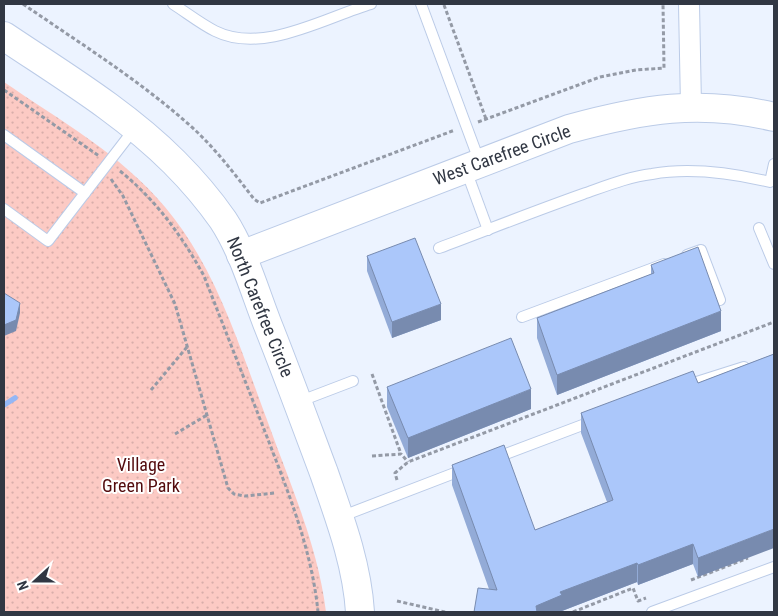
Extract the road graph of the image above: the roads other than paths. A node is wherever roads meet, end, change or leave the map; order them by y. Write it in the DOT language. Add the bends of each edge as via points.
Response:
graph roads {
  1 [pos="173,4"];
  2 [pos="372,4"];
  3 [pos="421,4"];
  4 [pos="689,4"];
  5 [pos="4,36"];
  6 [pos="691,106"];
  7 [pos="774,118"];
  8 [pos="136,128"];
  9 [pos="4,135"];
  10 [pos="774,164"];
  11 [pos="473,166"];
  12 [pos="85,193"];
  13 [pos="4,210"];
  14 [pos="759,228"];
  15 [pos="488,230"];
  16 [pos="439,248"];
  17 [pos="241,254"];
  18 [pos="774,264"];
  19 [pos="720,300"];
  20 [pos="522,318"];
  21 [pos="756,363"];
  22 [pos="353,381"];
  23 [pos="675,390"];
  24 [pos="298,402"];
  25 [pos="600,418"];
  26 [pos="340,517"];
  27 [pos="774,567"];
  28 [pos="360,612"];
  29 [pos="652,612"];
  1 -- 2 [label="lane" via="216,32 256,39 299,30"];
  3 -- 11 [label="lane" via="466,126"];
  4 -- 6 [label="street"];
  5 -- 8 [label="main road, North Carefree Circle"];
  6 -- 7 [label="main road, West Carefree Circle" via="730,109"];
  6 -- 11 [label="main road, West Carefree Circle" via="608,118 569,129"];
  8 -- 12 [label="lane"];
  8 -- 17 [label="main road, North Carefree Circle" via="192,182 223,221"];
  9 -- 12 [label="lane"];
  10 -- 15 [label="lane" via="770,182 734,174 653,173 627,179"];
  11 -- 15 [label="lane"];
  11 -- 17 [label="main road, West Carefree Circle"];
  12 -- 13 [label="lane" via="48,241"];
  14 -- 18 [label="lane"];
  15 -- 16 [label="lane"];
  17 -- 24 [label="main road, North Carefree Circle"];
  19 -- 20 [label="lane" via="701,250"];
  21 -- 23 [label="lane"];
  22 -- 24 [label="lane"];
  24 -- 26 [label="main road, North Carefree Circle"];
  25 -- 26 [label="lane"];
  26 -- 28 [label="main road, North Carefree Circle" via="349,545"];
  27 -- 29 [label="lane"];
}
